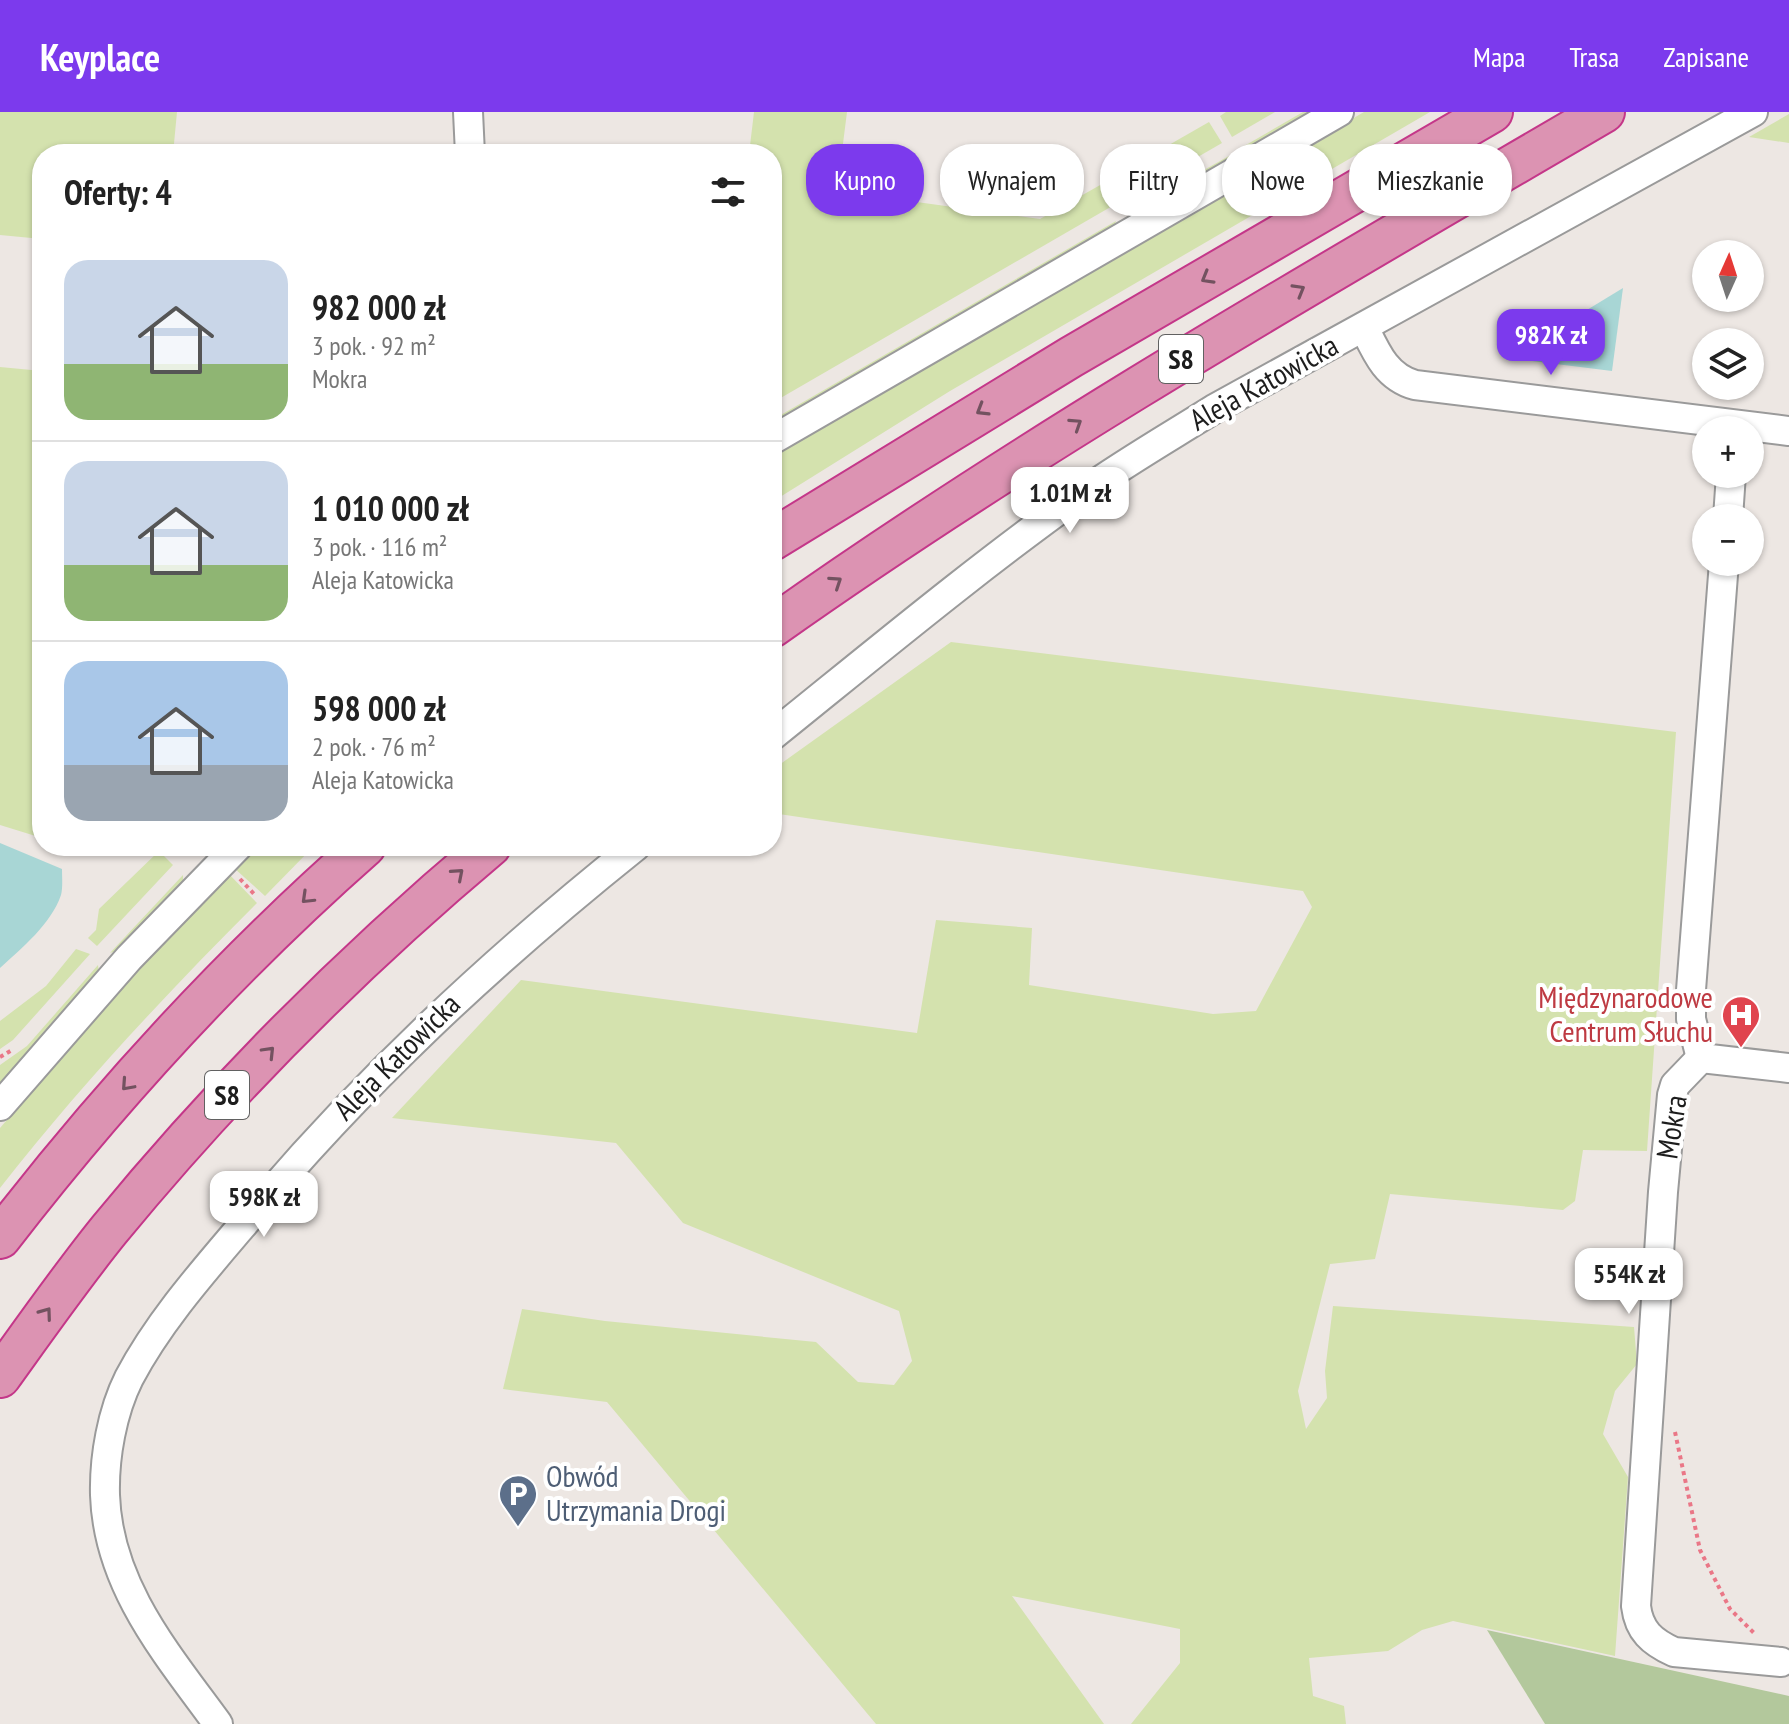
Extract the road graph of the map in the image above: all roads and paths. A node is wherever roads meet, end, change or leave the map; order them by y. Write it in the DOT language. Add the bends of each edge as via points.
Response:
graph roads {
  1 [pos="468,112"];
  2 [pos="1339,112"];
  3 [pos="1492,112"];
  4 [pos="1604,112"];
  5 [pos="1753,112"];
  6 [pos="470,144"];
  7 [pos="1364,327"];
  8 [pos="1692,422"];
  9 [pos="1764,430"];
  10 [pos="1789,431"];
  11 [pos="782,434"];
  12 [pos="782,534"];
  13 [pos="1723,576"];
  14 [pos="782,620"];
  15 [pos="782,728"];
  16 [pos="228,856"];
  17 [pos="354,856"];
  18 [pos="479,856"];
  19 [pos="624,856"];
  20 [pos="238,877"];
  21 [pos="255,895"];
  22 [pos="1701,1058"];
  23 [pos="1789,1068"];
  24 [pos="0,1106"];
  25 [pos="0,1238"];
  26 [pos="0,1377"];
  27 [pos="1670,1422"];
  28 [pos="1781,1662"];
  29 [pos="218,1724"];
  1 -- 6 [label="street"];
  2 -- 11 [label="street"];
  3 -- 12 [label="highway, S8, one-way" via="1071,357"];
  14 -- 4 [label="highway, S8, one-way" via="1103,407"];
  5 -- 7 [label="street, Aleja Katowicka"];
  7 -- 8 [label="street" via="1388,369 1415,385"];
  7 -- 15 [label="street, Aleja Katowicka" via="1214,409 1087,489"];
  9 -- 10 [label="street"];
  13 -- 22 [label="street, Mokra" via="1691,990 1691,1019"];
  16 -- 24 [label="street" via="129,958"];
  17 -- 25 [label="highway, one-way" via="229,974 103,1112"];
  26 -- 18 [label="highway, S8, one-way" via="107,1232 224,1098 382,940"];
  19 -- 29 [label="street, Aleja Katowicka" via="501,957 361,1090 208,1266 128,1380 105,1471 115,1555 140,1615"];
  20 -- 21 [label="path"];
  22 -- 23 [label="street"];
  22 -- 28 [label="street, Mokra" via="1672,1095 1636,1606 1641,1627 1674,1652"];
  27 -- 28 [label="path" via="1700,1550 1730,1609"];
}
